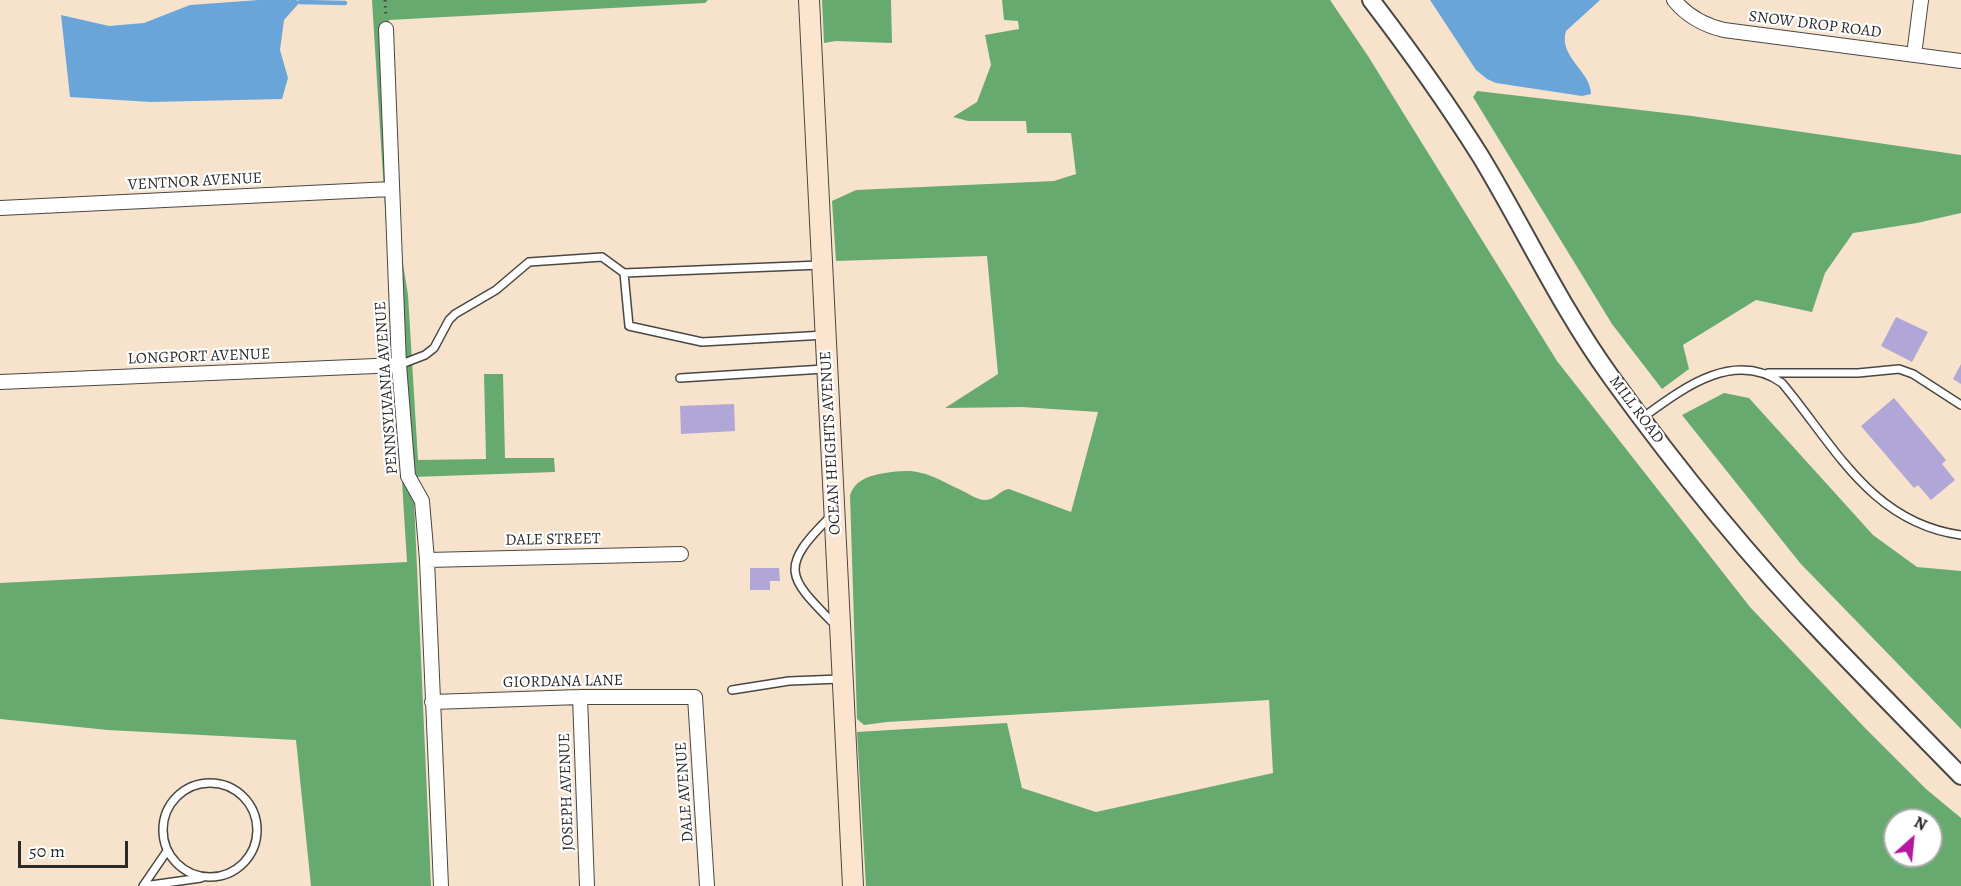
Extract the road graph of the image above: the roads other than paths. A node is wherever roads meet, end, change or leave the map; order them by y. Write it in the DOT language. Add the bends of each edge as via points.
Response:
graph roads {
  1 [pos="809,0"];
  2 [pos="1371,0"];
  3 [pos="1674,0"];
  4 [pos="1921,0"];
  5 [pos="386,29"];
  6 [pos="1914,55"];
  7 [pos="1961,61"];
  8 [pos="391,189"];
  9 [pos="0,208"];
  10 [pos="822,265"];
  11 [pos="624,273"];
  12 [pos="825,335"];
  13 [pos="399,365"];
  14 [pos="827,369"];
  15 [pos="1762,373"];
  16 [pos="680,378"];
  17 [pos="0,382"];
  18 [pos="1961,405"];
  19 [pos="1642,418"];
  20 [pos="835,512"];
  21 [pos="1961,535"];
  22 [pos="681,554"];
  23 [pos="427,560"];
  24 [pos="841,631"];
  25 [pos="843,678"];
  26 [pos="732,690"];
  27 [pos="580,697"];
  28 [pos="695,697"];
  29 [pos="432,702"];
  30 [pos="1961,776"];
  31 [pos="167,851"];
  32 [pos="204,877"];
  33 [pos="143,886"];
  34 [pos="441,886"];
  35 [pos="587,886"];
  36 [pos="707,886"];
  37 [pos="853,886"];
  1 -- 10 [label="main road, OCEAN HEIGHTS AVENUE"];
  2 -- 19 [label="street, MILL ROAD" via="1452,112 1579,328"];
  3 -- 6 [label="street, SNOW DROP ROAD" via="1688,15 1724,30"];
  4 -- 6 [label="street"];
  5 -- 8 [label="street, PENNSYLVANIA AVENUE"];
  6 -- 7 [label="street, SNOW DROP ROAD"];
  8 -- 9 [label="street, VENTNOR AVENUE"];
  8 -- 13 [label="street, PENNSYLVANIA AVENUE"];
  10 -- 11 [label="lane"];
  10 -- 12 [label="main road, OCEAN HEIGHTS AVENUE"];
  11 -- 12 [label="lane" via="629,326 702,342"];
  11 -- 13 [label="lane" via="602,257 529,262 496,290 455,314 434,348"];
  12 -- 14 [label="main road, OCEAN HEIGHTS AVENUE"];
  13 -- 17 [label="street, LONGPORT AVENUE"];
  13 -- 23 [label="street, PENNSYLVANIA AVENUE" via="408,476 422,501"];
  14 -- 16 [label="lane"];
  14 -- 20 [label="main road, OCEAN HEIGHTS AVENUE"];
  15 -- 18 [label="lane" via="1899,369"];
  15 -- 19 [label="lane" via="1740,369 1720,372 1681,390"];
  15 -- 21 [label="lane" via="1782,383 1852,473 1874,495 1925,526"];
  19 -- 30 [label="street, MILL ROAD" via="1806,615"];
  20 -- 24 [label="main road, OCEAN HEIGHTS AVENUE"];
  20 -- 24 [label="lane" via="804,544 795,568 800,588"];
  22 -- 23 [label="street, DALE STREET"];
  23 -- 29 [label="street, PENNSYLVANIA AVENUE"];
  24 -- 25 [label="main road, OCEAN HEIGHTS AVENUE"];
  25 -- 26 [label="lane"];
  25 -- 37 [label="main road, OCEAN HEIGHTS AVENUE"];
  27 -- 28 [label="street, GIORDANA LANE"];
  27 -- 29 [label="street, GIORDANA LANE"];
  27 -- 35 [label="street, JOSEPH AVENUE"];
  28 -- 36 [label="street, DALE AVENUE"];
  29 -- 34 [label="street, PENNSYLVANIA AVENUE"];
  31 -- 32 [label="lane" via="176,864"];
  31 -- 32 [label="lane" via="163,821 179,794 207,783 237,791 249,803 255,817 254,848 234,871"];
  31 -- 33 [label="lane"];
  32 -- 33 [label="lane"];
}
